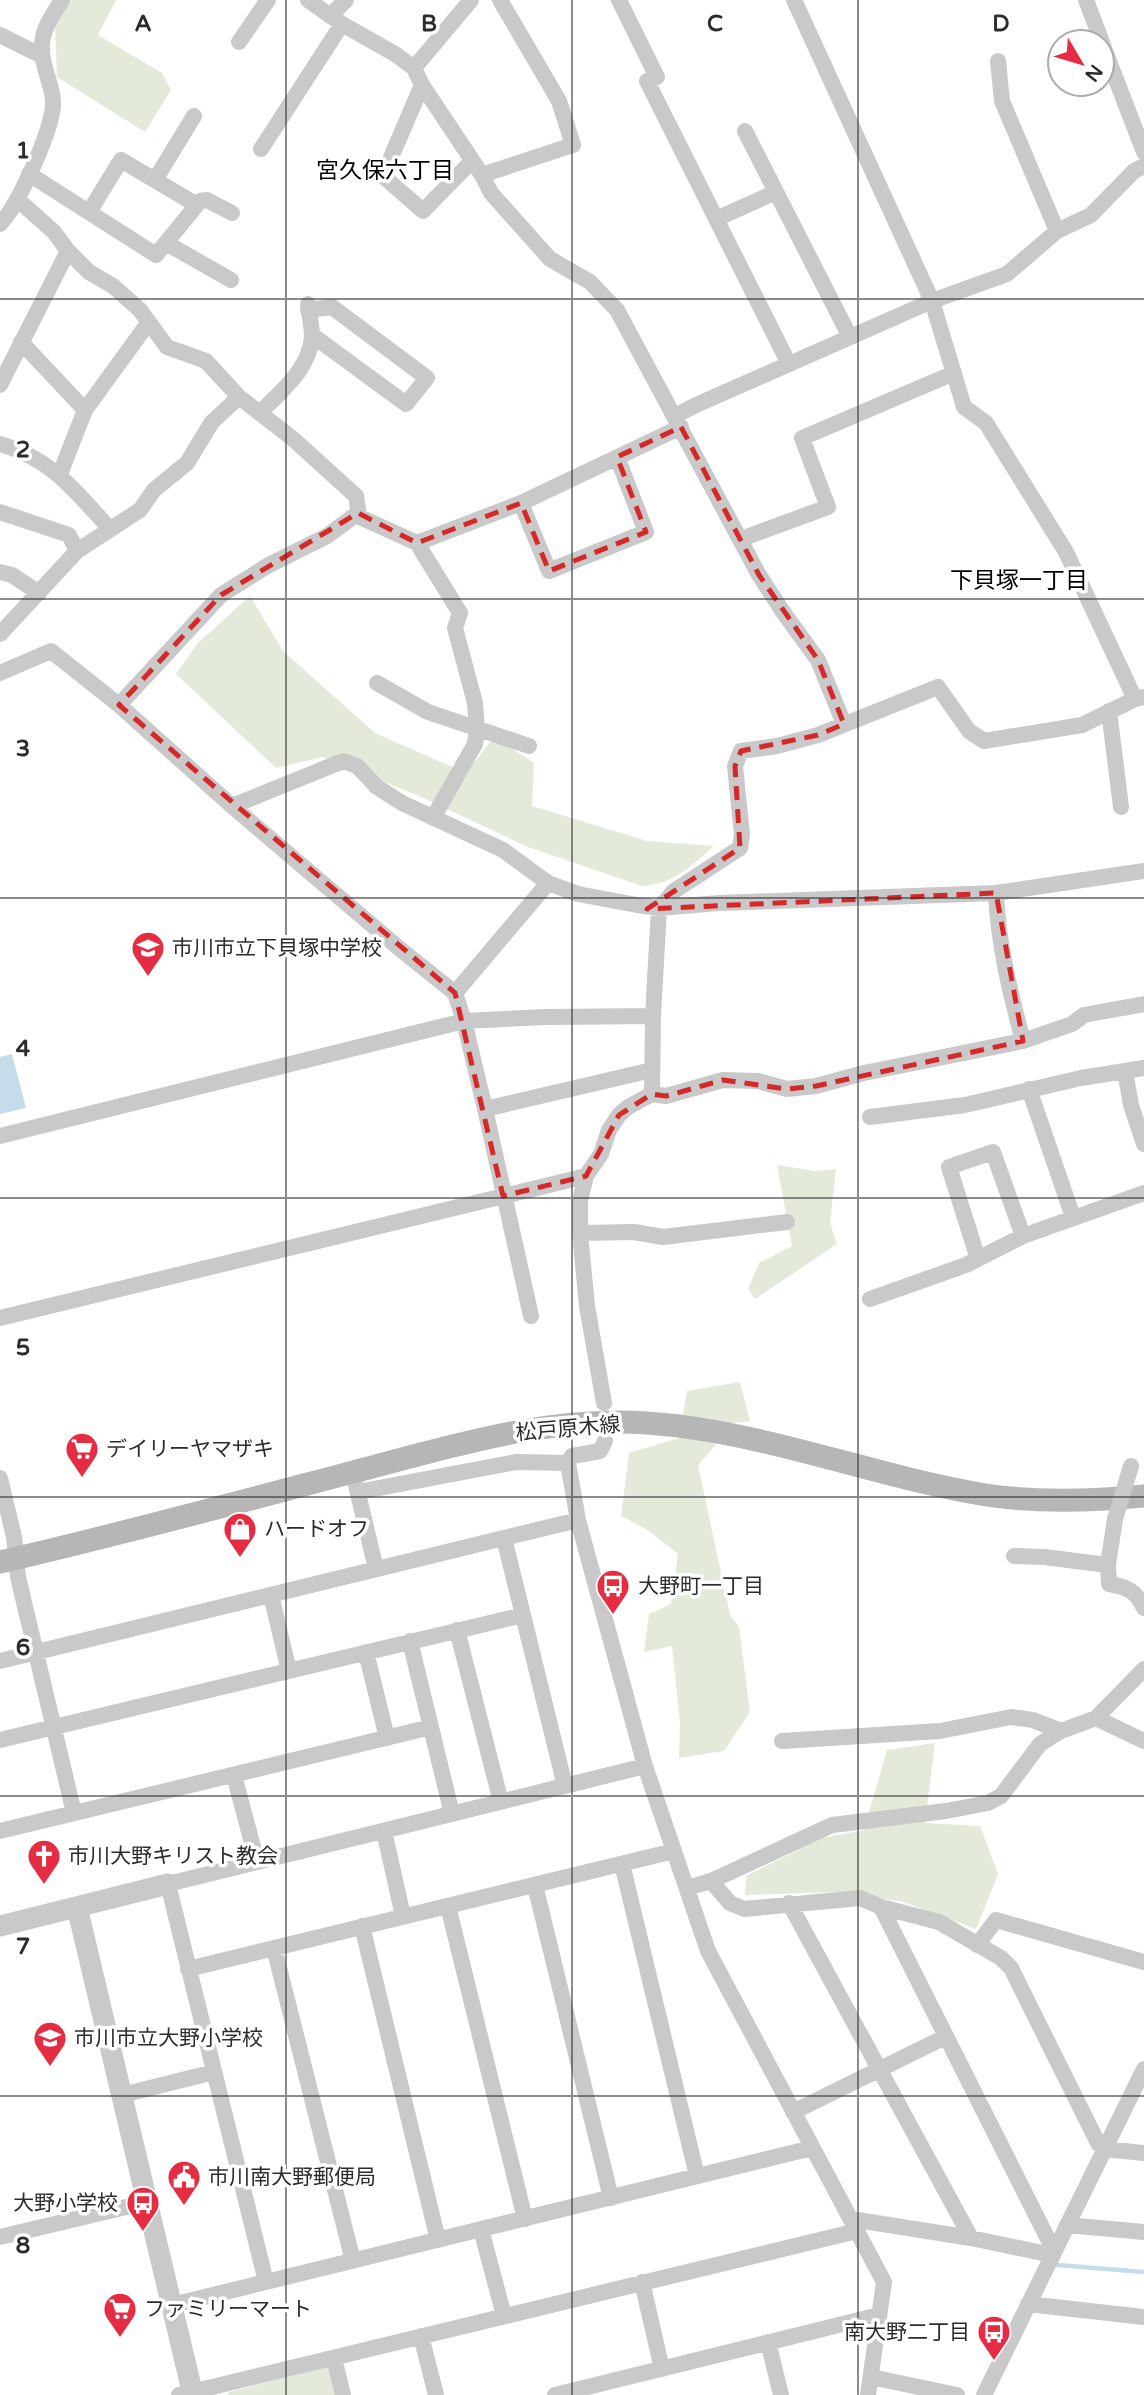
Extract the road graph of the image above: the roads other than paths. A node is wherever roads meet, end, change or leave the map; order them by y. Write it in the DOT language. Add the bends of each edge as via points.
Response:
graph roads {
  1 [pos="62,0"];
  2 [pos="268,0"];
  3 [pos="308,0"];
  4 [pos="345,0"];
  5 [pos="471,0"];
  6 [pos="500,0"];
  7 [pos="619,0"];
  8 [pos="794,0"];
  9 [pos="1086,0"];
  10 [pos="336,20"];
  11 [pos="1097,28"];
  12 [pos="0,35"];
  13 [pos="239,42"];
  14 [pos="40,55"];
  15 [pos="998,61"];
  16 [pos="414,68"];
  17 [pos="1116,79"];
  18 [pos="422,86"];
  19 [pos="194,116"];
  20 [pos="746,131"];
  21 [pos="261,149"];
  22 [pos="1144,152"];
  23 [pos="471,162"];
  24 [pos="1144,166"];
  25 [pos="29,174"];
  26 [pos="482,175"];
  27 [pos="155,180"];
  28 [pos="776,192"];
  29 [pos="17,199"];
  30 [pos="197,205"];
  31 [pos="89,212"];
  32 [pos="232,213"];
  33 [pos="716,219"];
  34 [pos="0,224"];
  35 [pos="1057,231"];
  36 [pos="166,243"];
  37 [pos="68,251"];
  38 [pos="231,280"];
  39 [pos="932,301"];
  40 [pos="149,323"];
  41 [pos="312,335"];
  42 [pos="850,337"];
  43 [pos="21,342"];
  44 [pos="789,364"];
  45 [pos="954,373"];
  46 [pos="0,385"];
  47 [pos="239,397"];
  48 [pos="85,410"];
  49 [pos="260,413"];
  50 [pos="678,422"];
  51 [pos="0,444"];
  52 [pos="617,457"];
  53 [pos="60,474"];
  54 [pos="521,503"];
  55 [pos="0,512"];
  56 [pos="358,513"];
  57 [pos="110,530"];
  58 [pos="741,539"];
  59 [pos="417,544"];
  60 [pos="77,551"];
  61 [pos="0,572"];
  62 [pos="39,593"];
  63 [pos="0,634"];
  64 [pos="0,673"];
  65 [pos="377,683"];
  66 [pos="1140,698"];
  67 [pos="119,705"];
  68 [pos="1109,711"];
  69 [pos="844,723"];
  70 [pos="477,727"];
  71 [pos="529,746"];
  72 [pos="232,806"];
  73 [pos="1121,807"];
  74 [pos="433,818"];
  75 [pos="1144,871"];
  76 [pos="548,883"];
  77 [pos="996,893"];
  78 [pos="659,908"];
  79 [pos="455,993"];
  80 [pos="1144,1004"];
  81 [pos="653,1016"];
  82 [pos="464,1021"];
  83 [pos="1023,1041"];
  84 [pos="1144,1068"];
  85 [pos="652,1070"];
  86 [pos="1125,1071"];
  87 [pos="1029,1088"];
  88 [pos="652,1094"];
  89 [pos="485,1108"];
  90 [pos="870,1117"];
  91 [pos="0,1136"];
  92 [pos="1144,1144"];
  93 [pos="586,1176"];
  94 [pos="1144,1193"];
  95 [pos="503,1196"];
  96 [pos="1073,1217"];
  97 [pos="787,1222"];
  98 [pos="580,1233"];
  99 [pos="1023,1236"];
  100 [pos="978,1258"];
  101 [pos="870,1299"];
  102 [pos="531,1316"];
  103 [pos="0,1318"];
  104 [pos="604,1403"];
  105 [pos="605,1441"];
  106 [pos="568,1463"];
  107 [pos="1138,1466"];
  108 [pos="0,1478"];
  109 [pos="355,1482"];
  110 [pos="1144,1496"];
  111 [pos="578,1520"];
  112 [pos="504,1538"];
  113 [pos="1014,1556"];
  114 [pos="8,1560"];
  115 [pos="1108,1565"];
  116 [pos="376,1569"];
  117 [pos="271,1595"];
  118 [pos="1144,1608"];
  119 [pos="523,1615"];
  120 [pos="457,1630"];
  121 [pos="410,1641"];
  122 [pos="366,1652"];
  123 [pos="35,1653"];
  124 [pos="0,1661"];
  125 [pos="1144,1668"];
  126 [pos="289,1671"];
  127 [pos="1097,1718"];
  128 [pos="53,1727"];
  129 [pos="431,1727"];
  130 [pos="1061,1731"];
  131 [pos="387,1738"];
  132 [pos="0,1740"];
  133 [pos="782,1741"];
  134 [pos="1144,1741"];
  135 [pos="645,1766"];
  136 [pos="234,1775"];
  137 [pos="565,1786"];
  138 [pos="501,1802"];
  139 [pos="74,1813"];
  140 [pos="452,1814"];
  141 [pos="0,1831"];
  142 [pos="384,1831"];
  143 [pos="674,1851"];
  144 [pos="257,1862"];
  145 [pos="622,1864"];
  146 [pos="711,1881"];
  147 [pos="168,1884"];
  148 [pos="535,1885"];
  149 [pos="687,1888"];
  150 [pos="789,1903"];
  151 [pos="448,1906"];
  152 [pos="77,1907"];
  153 [pos="881,1907"];
  154 [pos="403,1916"];
  155 [pos="0,1926"];
  156 [pos="362,1926"];
  157 [pos="977,1945"];
  158 [pos="274,1948"];
  159 [pos="1144,1962"];
  160 [pos="188,1969"];
  161 [pos="945,2037"];
  162 [pos="880,2070"];
  163 [pos="214,2072"];
  164 [pos="1143,2074"];
  165 [pos="122,2095"];
  166 [pos="793,2112"];
  167 [pos="812,2148"];
  168 [pos="1104,2149"];
  169 [pos="1144,2153"];
  170 [pos="697,2176"];
  171 [pos="611,2197"];
  172 [pos="147,2202"];
  173 [pos="525,2219"];
  174 [pos="854,2225"];
  175 [pos="1067,2225"];
  176 [pos="481,2229"];
  177 [pos="1144,2231"];
  178 [pos="0,2238"];
  179 [pos="971,2238"];
  180 [pos="438,2240"];
  181 [pos="1053,2253"];
  182 [pos="353,2261"];
  183 [pos="266,2282"];
  184 [pos="642,2282"];
  185 [pos="1028,2304"];
  186 [pos="172,2305"];
  187 [pos="880,2315"];
  188 [pos="504,2316"];
  189 [pos="1144,2317"];
  190 [pos="421,2336"];
  191 [pos="768,2343"];
  192 [pos="334,2358"];
  193 [pos="662,2369"];
  194 [pos="871,2377"];
  195 [pos="188,2394"];
  196 [pos="343,2395"];
  197 [pos="436,2395"];
  198 [pos="555,2395"];
  199 [pos="781,2395"];
  200 [pos="868,2395"];
  201 [pos="957,2395"];
  202 [pos="984,2395"];
  1 -- 14 [label="street" via="45,27"];
  2 -- 13 [label="street"];
  3 -- 10 [label="street"];
  4 -- 10 [label="street"];
  5 -- 16 [label="street"];
  6 -- 26 [label="street" via="559,101 573,145"];
  7 -- 33 [label="street" via="657,77 647,81"];
  8 -- 39 [label="street"];
  9 -- 11 [label="street"];
  10 -- 16 [label="street"];
  10 -- 21 [label="street"];
  12 -- 14 [label="street"];
  14 -- 25 [label="street" via="54,105"];
  15 -- 35 [label="street" via="1002,101"];
  16 -- 18 [label="street"];
  17 -- 22 [label="street"];
  18 -- 23 [label="street"];
  18 -- 23 [label="street" via="383,176 423,211"];
  19 -- 27 [label="street"];
  20 -- 28 [label="street"];
  23 -- 26 [label="street"];
  24 -- 35 [label="street" via="1091,215"];
  25 -- 29 [label="street"];
  25 -- 31 [label="street"];
  26 -- 50 [label="street" via="491,193 550,259 590,282 617,310"];
  27 -- 30 [label="street"];
  27 -- 31 [label="street" via="121,160"];
  28 -- 33 [label="street"];
  28 -- 42 [label="street"];
  29 -- 34 [label="street"];
  29 -- 37 [label="street"];
  30 -- 32 [label="street" via="207,200"];
  30 -- 36 [label="street"];
  31 -- 36 [label="street" via="156,255"];
  33 -- 44 [label="street"];
  35 -- 39 [label="street" via="1007,274"];
  36 -- 38 [label="street"];
  37 -- 40 [label="street" via="140,310"];
  37 -- 43 [label="street"];
  39 -- 42 [label="street"];
  39 -- 45 [label="street"];
  40 -- 47 [label="street" via="167,347 206,361"];
  40 -- 48 [label="street"];
  41 -- 41 [label="street" via="308,307 332,307 427,379 406,404"];
  41 -- 49 [label="street" via="308,357 299,372"];
  42 -- 44 [label="street"];
  43 -- 46 [label="street"];
  43 -- 48 [label="street"];
  44 -- 50 [label="street"];
  45 -- 58 [label="street" via="802,438 828,507"];
  45 -- 66 [label="street" via="964,407 986,423 1066,552"];
  47 -- 49 [label="street"];
  47 -- 57 [label="street" via="212,422 187,463 154,490 140,510"];
  48 -- 53 [label="street"];
  49 -- 56 [label="street" via="356,496"];
  50 -- 52 [label="street"];
  50 -- 58 [label="street"];
  51 -- 53 [label="street" via="18,449"];
  52 -- 54 [label="street"];
  52 -- 54 [label="street" via="646,532 549,571"];
  53 -- 57 [label="street"];
  54 -- 59 [label="street"];
  55 -- 60 [label="street" via="69,535"];
  56 -- 59 [label="street"];
  56 -- 67 [label="street" via="327,536 222,595"];
  57 -- 60 [label="street"];
  58 -- 69 [label="street" via="783,612 818,660"];
  59 -- 70 [label="street" via="460,614 455,628"];
  60 -- 62 [label="street"];
  61 -- 62 [label="street"];
  62 -- 63 [label="street"];
  64 -- 67 [label="street" via="51,651"];
  65 -- 70 [label="street" via="428,712"];
  66 -- 68 [label="street"];
  67 -- 72 [label="street"];
  68 -- 69 [label="street" via="1082,725 984,741 969,732 938,687"];
  68 -- 73 [label="street"];
  69 -- 78 [label="street" via="818,735 741,751 735,766 743,835 740,848 674,891"];
  70 -- 71 [label="street"];
  70 -- 74 [label="street" via="475,744"];
  72 -- 74 [label="street" via="343,761 357,766 385,793"];
  72 -- 79 [label="street"];
  74 -- 76 [label="street" via="503,849"];
  75 -- 77 [label="street"];
  76 -- 78 [label="street" via="578,894"];
  76 -- 79 [label="street"];
  77 -- 78 [label="street"];
  77 -- 83 [label="street" via="1001,944"];
  78 -- 81 [label="street"];
  79 -- 82 [label="street"];
  80 -- 83 [label="street" via="1084,1014 1072,1024"];
  81 -- 82 [label="street"];
  81 -- 85 [label="street"];
  82 -- 89 [label="street"];
  82 -- 91 [label="street"];
  83 -- 88 [label="street" via="816,1086 787,1089 758,1081 723,1080 666,1096"];
  84 -- 86 [label="street"];
  85 -- 88 [label="street"];
  85 -- 89 [label="street"];
  86 -- 87 [label="street"];
  86 -- 92 [label="street"];
  87 -- 90 [label="street" via="965,1105"];
  87 -- 96 [label="street"];
  88 -- 93 [label="street" via="619,1115"];
  89 -- 95 [label="street"];
  93 -- 95 [label="street"];
  93 -- 98 [label="street"];
  94 -- 96 [label="street"];
  95 -- 102 [label="street"];
  95 -- 103 [label="street"];
  96 -- 99 [label="street"];
  97 -- 98 [label="street" via="663,1237 634,1232"];
  98 -- 104 [label="street"];
  99 -- 100 [label="street"];
  99 -- 100 [label="street" via="993,1153 950,1167"];
  100 -- 101 [label="street"];
  105 -- 106 [label="street" via="600,1451 572,1457"];
  106 -- 109 [label="street" via="516,1462"];
  106 -- 111 [label="street"];
  107 -- 115 [label="street, bridge" via="1115,1518"];
  108 -- 114 [label="street" via="14,1537"];
  109 -- 110 [label="main road, 松戸原木線" via="440,1449 536,1429 646,1422 723,1431 989,1495 1062,1501"];
  109 -- 114 [label="main road, 松戸原木線"];
  109 -- 116 [label="street"];
  111 -- 112 [label="street"];
  111 -- 135 [label="street"];
  112 -- 116 [label="street"];
  112 -- 119 [label="street"];
  113 -- 115 [label="street"];
  114 -- 123 [label="street"];
  115 -- 118 [label="street" via="1109,1584 1127,1587 1138,1595"];
  116 -- 117 [label="street"];
  117 -- 123 [label="street"];
  117 -- 126 [label="street"];
  119 -- 120 [label="street"];
  119 -- 137 [label="street"];
  120 -- 121 [label="street"];
  120 -- 138 [label="street"];
  121 -- 122 [label="street"];
  121 -- 129 [label="street"];
  122 -- 126 [label="street"];
  122 -- 131 [label="street"];
  123 -- 124 [label="street"];
  123 -- 128 [label="street"];
  125 -- 127 [label="street"];
  126 -- 128 [label="street"];
  127 -- 130 [label="street"];
  127 -- 134 [label="street"];
  128 -- 132 [label="street"];
  128 -- 139 [label="street"];
  129 -- 131 [label="street"];
  129 -- 140 [label="street"];
  130 -- 133 [label="street" via="1011,1717 940,1731"];
  130 -- 146 [label="street" via="1040,1744 1001,1796 988,1803 832,1825"];
  131 -- 136 [label="street"];
  135 -- 137 [label="street"];
  135 -- 143 [label="street"];
  136 -- 139 [label="street"];
  136 -- 144 [label="street"];
  137 -- 138 [label="street"];
  138 -- 140 [label="street"];
  139 -- 141 [label="street"];
  140 -- 142 [label="street"];
  142 -- 144 [label="street"];
  142 -- 154 [label="street"];
  143 -- 145 [label="street"];
  143 -- 149 [label="street"];
  144 -- 147 [label="street"];
  145 -- 148 [label="street"];
  145 -- 170 [label="street"];
  146 -- 149 [label="street"];
  146 -- 150 [label="street" via="730,1903 744,1909"];
  147 -- 152 [label="street"];
  147 -- 160 [label="street"];
  148 -- 151 [label="street"];
  148 -- 171 [label="street"];
  149 -- 166 [label="street" via="708,1951"];
  150 -- 153 [label="street" via="860,1898"];
  150 -- 162 [label="street"];
  151 -- 154 [label="street"];
  151 -- 173 [label="street"];
  152 -- 155 [label="street"];
  152 -- 165 [label="street"];
  153 -- 157 [label="street" via="939,1922"];
  153 -- 161 [label="street"];
  154 -- 156 [label="street"];
  156 -- 158 [label="street"];
  156 -- 180 [label="street"];
  157 -- 159 [label="street" via="996,1920"];
  157 -- 168 [label="street" via="1011,1968"];
  158 -- 160 [label="street"];
  158 -- 182 [label="street"];
  160 -- 163 [label="street"];
  161 -- 162 [label="street"];
  161 -- 181 [label="street"];
  162 -- 166 [label="street"];
  162 -- 179 [label="street"];
  163 -- 165 [label="street"];
  163 -- 183 [label="street"];
  164 -- 168 [label="street"];
  165 -- 172 [label="street"];
  166 -- 167 [label="street"];
  167 -- 170 [label="street"];
  167 -- 174 [label="street"];
  168 -- 169 [label="street"];
  168 -- 175 [label="street"];
  170 -- 171 [label="street"];
  171 -- 173 [label="street"];
  172 -- 178 [label="street"];
  172 -- 186 [label="street"];
  173 -- 176 [label="street"];
  174 -- 179 [label="street"];
  174 -- 184 [label="street"];
  174 -- 187 [label="street" via="884,2282"];
  175 -- 177 [label="street"];
  175 -- 181 [label="street"];
  176 -- 180 [label="street"];
  176 -- 188 [label="street"];
  179 -- 181 [label="street"];
  180 -- 182 [label="street"];
  181 -- 185 [label="street"];
  182 -- 183 [label="street"];
  183 -- 186 [label="street"];
  184 -- 188 [label="street"];
  184 -- 193 [label="street"];
  185 -- 189 [label="street"];
  185 -- 202 [label="street"];
  186 -- 195 [label="street"];
  187 -- 191 [label="street"];
  187 -- 194 [label="street"];
  188 -- 190 [label="street"];
  190 -- 192 [label="street"];
  190 -- 197 [label="street"];
  191 -- 193 [label="street"];
  191 -- 199 [label="street"];
  192 -- 195 [label="street"];
  192 -- 196 [label="street"];
  193 -- 198 [label="street"];
  194 -- 200 [label="street"];
  194 -- 201 [label="street"];
}
